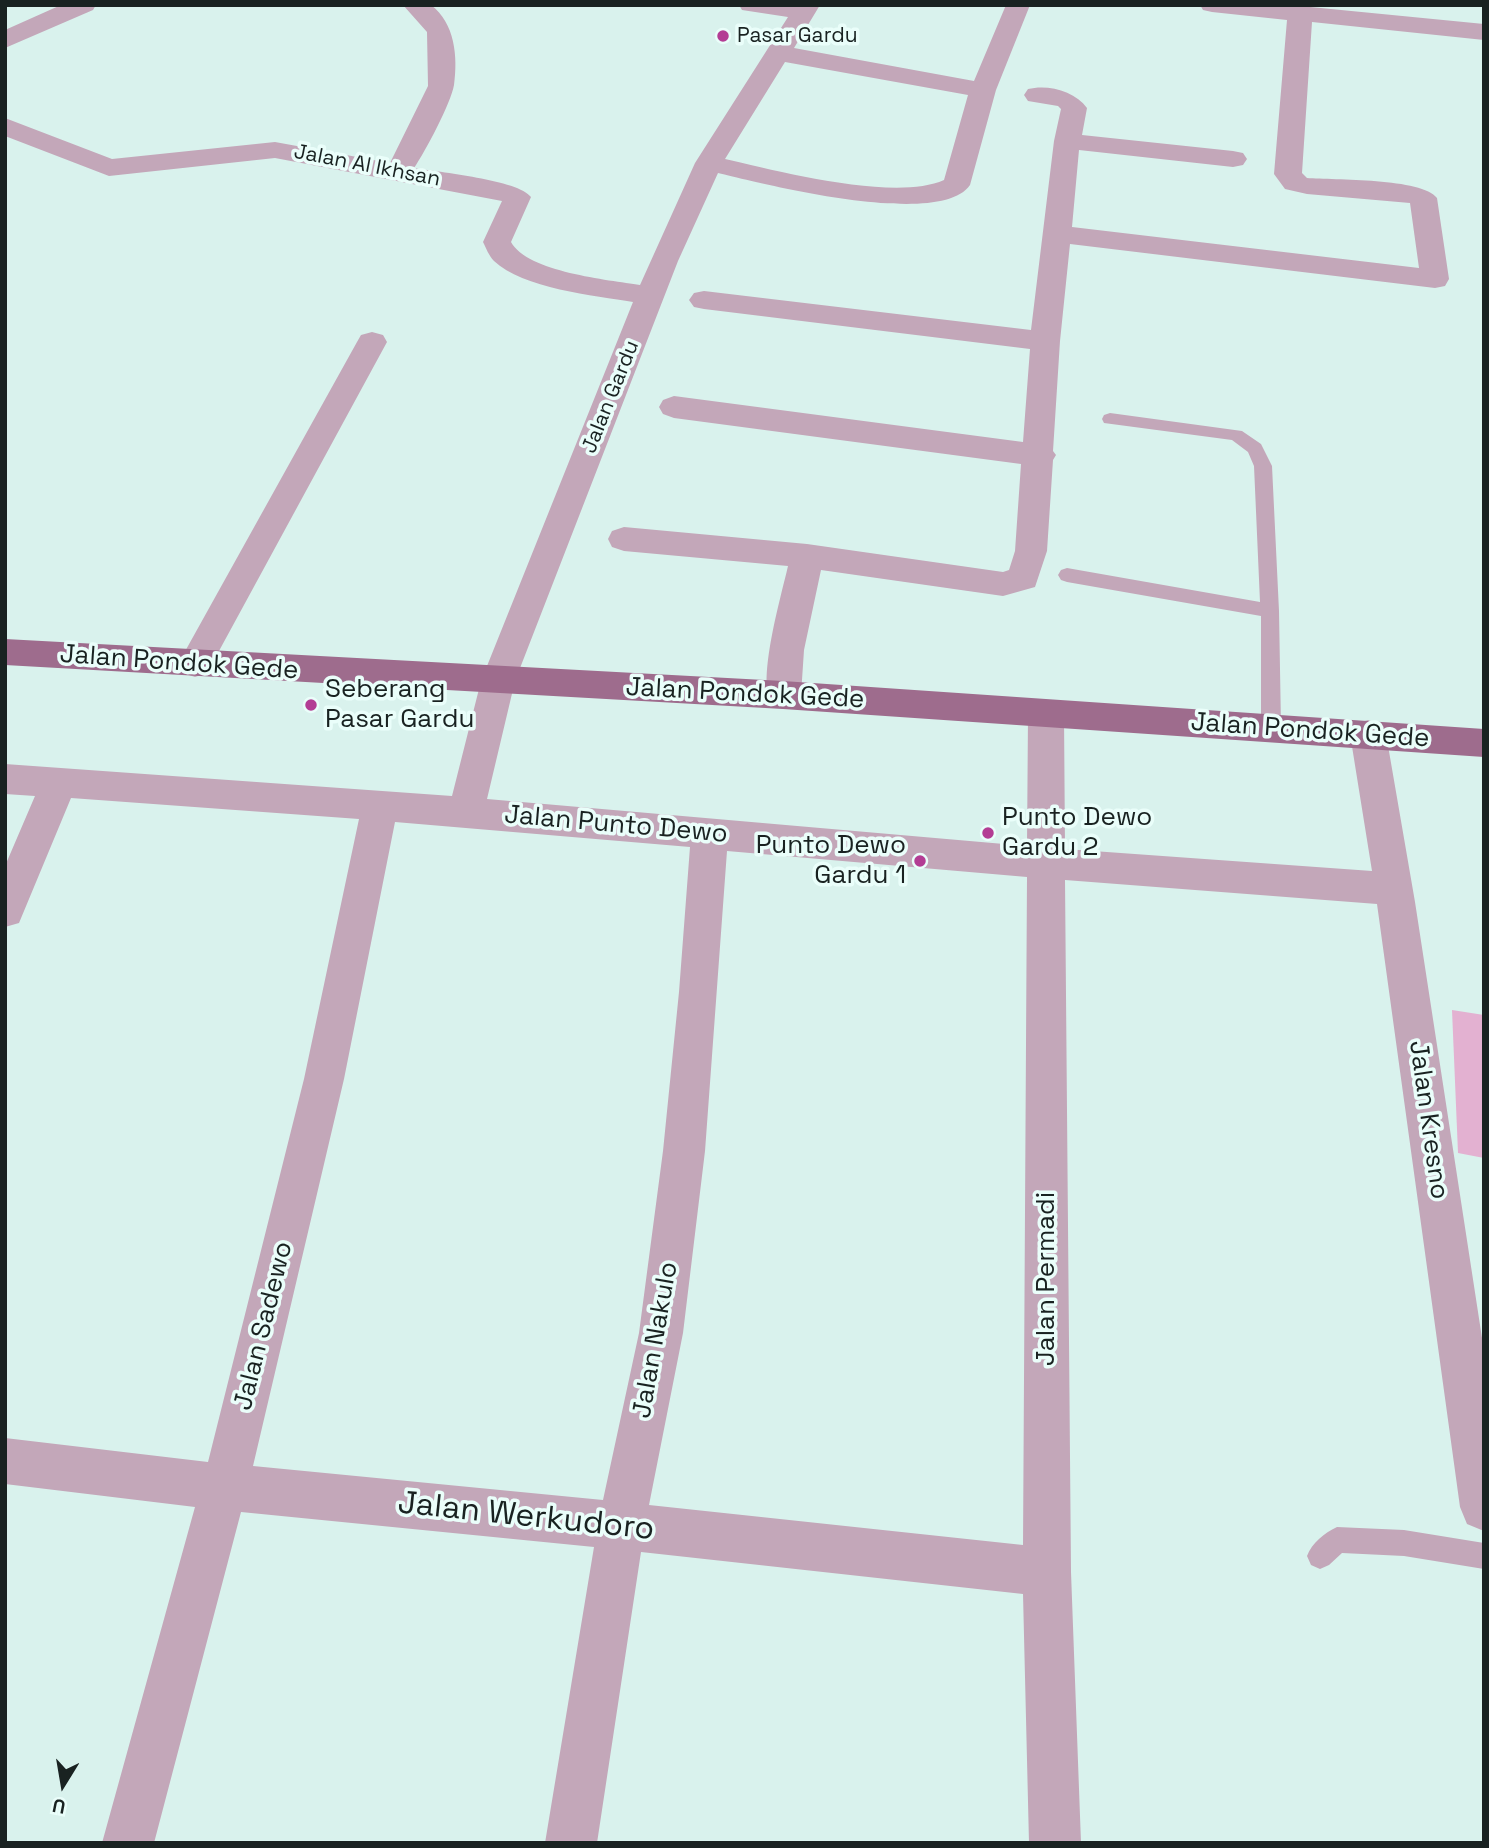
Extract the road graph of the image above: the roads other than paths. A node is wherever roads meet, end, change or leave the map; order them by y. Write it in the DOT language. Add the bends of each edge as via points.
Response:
graph roads {
  1 [pos="84,5"];
  2 [pos="415,5"];
  3 [pos="751,5"];
  4 [pos="1018,5"];
  5 [pos="1212,5"];
  6 [pos="806,9"];
  7 [pos="1300,14"];
  8 [pos="1484,32"];
  9 [pos="5,40"];
  10 [pos="776,53"];
  11 [pos="983,90"];
  12 [pos="1037,95"];
  13 [pos="5,125"];
  14 [pos="1067,141"];
  15 [pos="1233,159"];
  16 [pos="709,163"];
  17 [pos="397,172"];
  18 [pos="1057,234"];
  19 [pos="652,296"];
  20 [pos="704,300"];
  21 [pos="1045,341"];
  22 [pos="372,342"];
  23 [pos="674,407"];
  24 [pos="1110,419"];
  25 [pos="1040,455"];
  26 [pos="624,539"];
  27 [pos="807,556"];
  28 [pos="1067,575"];
  29 [pos="1270,611"];
  30 [pos="5,652"];
  31 [pos="195,664"];
  32 [pos="498,681"];
  33 [pos="783,695"];
  34 [pos="1046,715"];
  35 [pos="1271,727"];
  36 [pos="1368,734"];
  37 [pos="1484,743"];
  38 [pos="5,779"];
  39 [pos="59,783"];
  40 [pos="381,806"];
  41 [pos="466,813"];
  42 [pos="708,832"];
  43 [pos="1046,863"];
  44 [pos="1394,889"];
  45 [pos="5,911"];
  46 [pos="5,1461"];
  47 [pos="225,1487"];
  48 [pos="1484,1507"];
  49 [pos="621,1525"];
  50 [pos="1320,1556"];
  51 [pos="1484,1556"];
  52 [pos="1047,1572"];
  53 [pos="128,1843"];
  54 [pos="571,1843"];
  55 [pos="1055,1843"];
  1 -- 9 [label="street"];
  2 -- 17 [label="street" via="440,32 441,86"];
  3 -- 6 [label="street"];
  4 -- 11 [label="street"];
  5 -- 7 [label="street"];
  6 -- 10 [label="street, Jalan Gardu"];
  7 -- 8 [label="street"];
  7 -- 18 [label="street" via="1288,174 1295,183 1307,186 1423,198 1435,279"];
  10 -- 11 [label="street"];
  10 -- 16 [label="street, Jalan Gardu"];
  11 -- 16 [label="street" via="956,186 942,193 867,193"];
  12 -- 14 [label="street" via="1072,103"];
  13 -- 17 [label="street, Jalan Al Ikhsan" via="109,168 275,150"];
  14 -- 15 [label="street"];
  14 -- 18 [label="street"];
  16 -- 19 [label="street, Jalan Gardu"];
  17 -- 19 [label="street, Jalan Al Ikhsan" via="517,197 497,242 506,257 565,283"];
  18 -- 21 [label="street"];
  19 -- 32 [label="street, Jalan Gardu"];
  20 -- 21 [label="street"];
  21 -- 25 [label="street"];
  22 -- 31 [label="street"];
  23 -- 25 [label="street"];
  24 -- 29 [label="lane" via="1236,435 1255,448 1263,466"];
  25 -- 27 [label="street" via="1030,562 1023,578 1003,584"];
  26 -- 27 [label="street"];
  27 -- 33 [label="street" via="787,650"];
  28 -- 29 [label="lane"];
  29 -- 35 [label="lane"];
  30 -- 31 [label="main road, Jalan Pondok Gede"];
  31 -- 32 [label="main road, Jalan Pondok Gede"];
  32 -- 33 [label="main road, Jalan Pondok Gede"];
  32 -- 41 [label="street, Jalan Gardu"];
  33 -- 34 [label="main road, Jalan Pondok Gede"];
  34 -- 35 [label="main road, Jalan Pondok Gede"];
  34 -- 43 [label="street, Jalan Permadi"];
  35 -- 36 [label="main road, Jalan Pondok Gede"];
  36 -- 37 [label="main road, Jalan Pondok Gede"];
  36 -- 44 [label="street, Jalan Kresno"];
  38 -- 39 [label="street, Jalan Punto Dewo"];
  39 -- 40 [label="street, Jalan Punto Dewo"];
  39 -- 45 [label="street"];
  40 -- 41 [label="street, Jalan Punto Dewo"];
  40 -- 47 [label="street, Jalan Sadewo" via="324,1080"];
  41 -- 42 [label="street, Jalan Punto Dewo"];
  42 -- 43 [label="street, Jalan Punto Dewo"];
  42 -- 49 [label="street, Jalan Nakulo" via="684,1151 664,1307"];
  43 -- 44 [label="street, Jalan Punto Dewo"];
  43 -- 52 [label="street, Jalan Permadi"];
  44 -- 48 [label="street, Jalan Kresno"];
  46 -- 47 [label="street, Jalan Werkudoro"];
  47 -- 49 [label="street, Jalan Werkudoro"];
  47 -- 53 [label="street, Jalan Sadewo"];
  49 -- 52 [label="street, Jalan Werkudoro"];
  49 -- 54 [label="street, Jalan Nakulo"];
  50 -- 51 [label="lane" via="1337,1540 1404,1543"];
  52 -- 55 [label="street, Jalan Permadi"];
}
